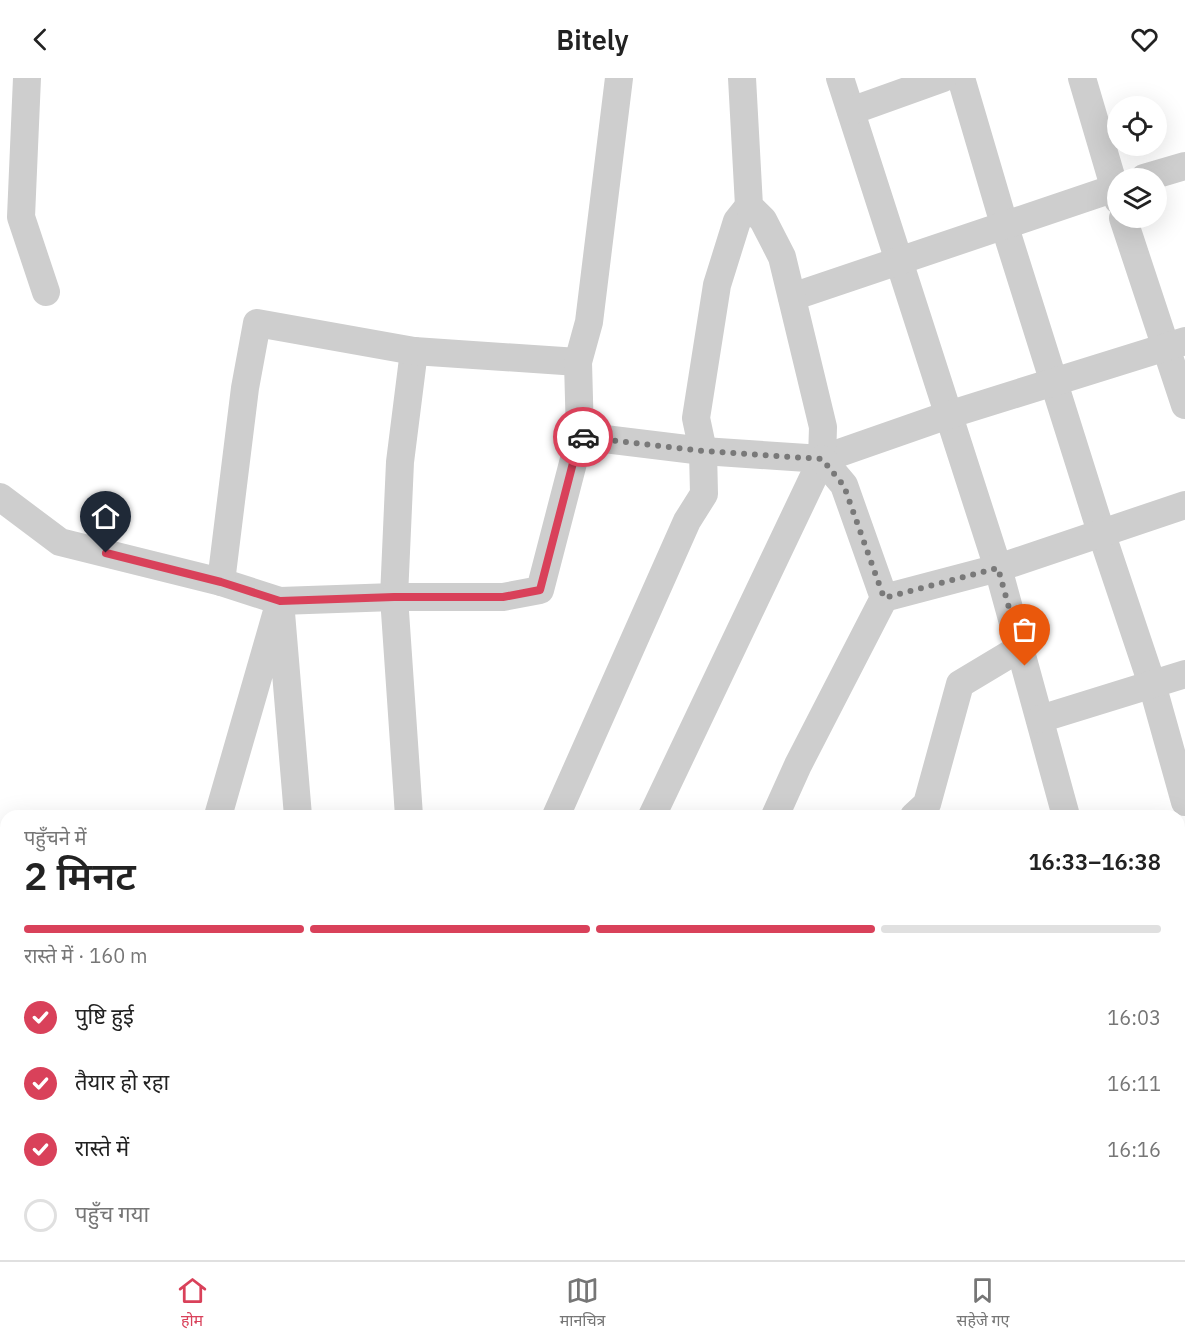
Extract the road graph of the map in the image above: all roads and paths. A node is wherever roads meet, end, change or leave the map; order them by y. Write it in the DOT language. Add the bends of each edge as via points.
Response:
graph roads {
  1 [pos="27,78"];
  2 [pos="619,78"];
  3 [pos="741,78"];
  4 [pos="840,78"];
  5 [pos="943,78"];
  6 [pos="961,78"];
  7 [pos="1082,78"];
  8 [pos="851,111"];
  9 [pos="1185,166"];
  10 [pos="1109,168"];
  11 [pos="1167,171"];
  12 [pos="1107,195"];
  13 [pos="749,206"];
  14 [pos="1004,224"];
  15 [pos="1127,228"];
  16 [pos="898,261"];
  17 [pos="46,292"];
  18 [pos="792,297"];
  19 [pos="1176,344"];
  20 [pos="414,351"];
  21 [pos="578,362"];
  22 [pos="1054,382"];
  23 [pos="1185,405"];
  24 [pos="948,415"];
  25 [pos="580,436"];
  26 [pos="703,451"];
  27 [pos="822,459"];
  28 [pos="0,497"];
  29 [pos="1185,506"];
  30 [pos="1101,532"];
  31 [pos="998,568"];
  32 [pos="221,582"];
  33 [pos="394,597"];
  34 [pos="884,598"];
  35 [pos="280,601"];
  36 [pos="1020,648"];
  37 [pos="1185,674"];
  38 [pos="1152,684"];
  39 [pos="1040,719"];
  40 [pos="1185,802"];
  41 [pos="220,810"];
  42 [pos="297,810"];
  43 [pos="409,810"];
  44 [pos="559,810"];
  45 [pos="655,810"];
  46 [pos="778,810"];
  47 [pos="928,810"];
  48 [pos="1064,810"];
  1 -- 17 [label="street" via="21,217"];
  2 -- 21 [label="street" via="589,321"];
  3 -- 13 [label="street"];
  4 -- 8 [label="street"];
  5 -- 8 [label="street"];
  6 -- 14 [label="street"];
  7 -- 10 [label="street"];
  8 -- 16 [label="street"];
  9 -- 11 [label="street"];
  12 -- 14 [label="street"];
  13 -- 18 [label="street" via="763,220 782,257"];
  13 -- 26 [label="street" via="737,221 717,285 696,418"];
  14 -- 16 [label="street"];
  14 -- 22 [label="street"];
  15 -- 19 [label="street"];
  16 -- 18 [label="street"];
  16 -- 24 [label="street"];
  18 -- 27 [label="street" via="823,427"];
  19 -- 22 [label="street"];
  19 -- 23 [label="street"];
  20 -- 21 [label="street"];
  20 -- 32 [label="street" via="257,323"];
  20 -- 33 [label="street" via="400,462"];
  21 -- 25 [label="street"];
  22 -- 24 [label="street"];
  22 -- 30 [label="street"];
  24 -- 27 [label="street"];
  24 -- 31 [label="street"];
  25 -- 26 [label="street"];
  25 -- 33 [label="street" via="540,590 503,597"];
  26 -- 27 [label="street"];
  26 -- 44 [label="street" via="704,494 687,520"];
  27 -- 34 [label="street" via="844,486"];
  27 -- 45 [label="street"];
  28 -- 32 [label="street" via="60,542"];
  29 -- 30 [label="street"];
  30 -- 31 [label="street"];
  30 -- 38 [label="street"];
  31 -- 34 [label="street"];
  31 -- 36 [label="street"];
  32 -- 35 [label="street"];
  33 -- 35 [label="street"];
  33 -- 43 [label="street"];
  34 -- 46 [label="street"];
  35 -- 41 [label="street"];
  35 -- 42 [label="street"];
  36 -- 39 [label="street"];
  36 -- 47 [label="street" via="960,684"];
  37 -- 38 [label="street"];
  38 -- 39 [label="street"];
  38 -- 40 [label="street"];
  39 -- 48 [label="street"];
}
